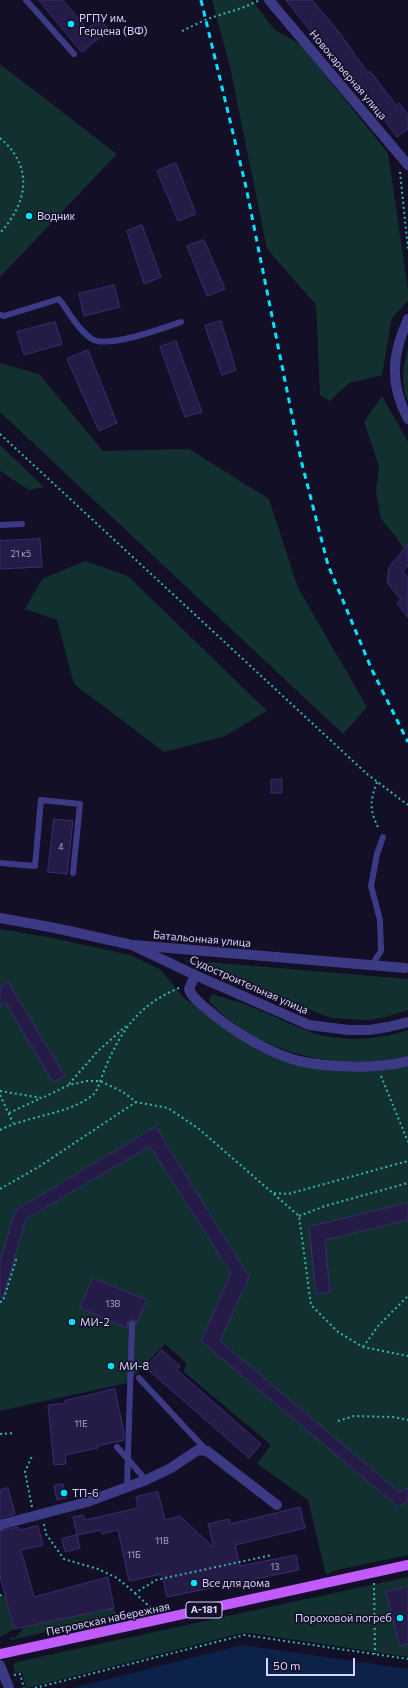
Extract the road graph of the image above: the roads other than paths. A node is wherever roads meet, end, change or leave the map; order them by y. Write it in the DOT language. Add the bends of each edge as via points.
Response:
graph roads {
  1 [pos="26,0"];
  2 [pos="269,0"];
  3 [pos="74,54"];
  4 [pos="408,165"];
  5 [pos="0,315"];
  6 [pos="408,319"];
  7 [pos="181,322"];
  8 [pos="408,419"];
  9 [pos="22,524"];
  10 [pos="0,525"];
  11 [pos="383,837"];
  12 [pos="0,863"];
  13 [pos="73,873"];
  14 [pos="0,918"];
  15 [pos="132,945"];
  16 [pos="372,965"];
  17 [pos="405,968"];
  18 [pos="195,975"];
  19 [pos="408,1022"];
  20 [pos="408,1061"];
  21 [pos="132,1324"];
  22 [pos="140,1378"];
  23 [pos="117,1447"];
  24 [pos="207,1451"];
  25 [pos="128,1459"];
  26 [pos="146,1480"];
  27 [pos="127,1488"];
  28 [pos="277,1505"];
  29 [pos="0,1525"];
  30 [pos="408,1565"];
  31 [pos="0,1654"];
  32 [pos="0,1664"];
  33 [pos="9,1688"];
  1 -- 3 [label="lane"];
  2 -- 4 [label="street, Новокарьерная улица"];
  5 -- 7 [label="lane" via="4,316 59,299 82,331 93,340 110,342 147,335"];
  6 -- 8 [label="street" via="395,356 394,372 396,389"];
  9 -- 10 [label="lane"];
  11 -- 16 [label="lane" via="371,886 380,920 380,951"];
  12 -- 13 [label="lane" via="35,866 41,800 80,804"];
  14 -- 15 [label="street, Батальонная улица"];
  15 -- 16 [label="street, Батальонная улица"];
  15 -- 18 [label="street, Судостроительная улица"];
  16 -- 17 [label="street, Батальонная улица"];
  18 -- 19 [label="street, Судостроительная улица" via="309,1025 368,1030"];
  18 -- 20 [label="street" via="189,989 194,998 220,1020 282,1055 323,1064 376,1066"];
  21 -- 25 [label="lane"];
  22 -- 24 [label="lane"];
  23 -- 25 [label="lane"];
  24 -- 26 [label="street" via="198,1450 171,1468"];
  24 -- 28 [label="street"];
  25 -- 26 [label="lane"];
  25 -- 27 [label="lane"];
  26 -- 27 [label="street"];
  27 -- 29 [label="street" via="87,1502 33,1513"];
  30 -- 31 [label="main road, Петровская набережная / А-181"];
  32 -- 33 [label="street"];
}
